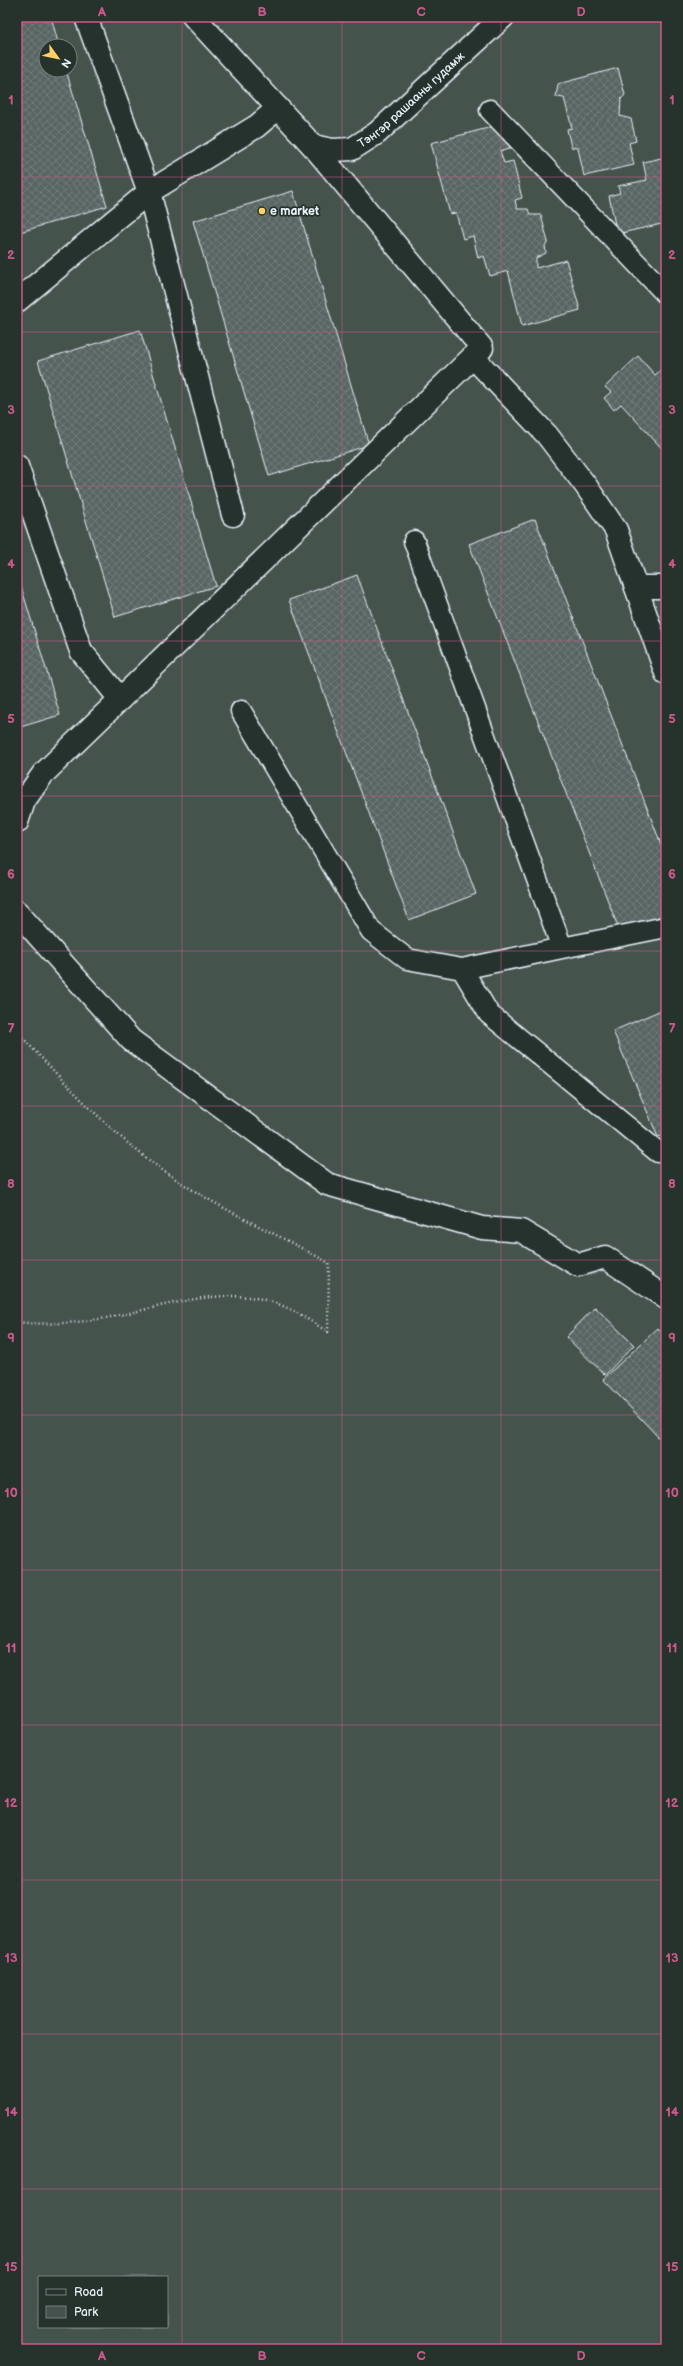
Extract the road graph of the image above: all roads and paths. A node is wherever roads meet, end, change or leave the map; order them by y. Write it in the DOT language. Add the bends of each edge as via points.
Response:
graph roads {
  1 [pos="86,17"];
  2 [pos="194,17"];
  3 [pos="503,17"];
  4 [pos="278,108"];
  5 [pos="490,110"];
  6 [pos="313,146"];
  7 [pos="149,192"];
  8 [pos="666,294"];
  9 [pos="17,301"];
  10 [pos="473,357"];
  11 [pos="17,466"];
  12 [pos="233,515"];
  13 [pos="414,541"];
  14 [pos="636,587"];
  15 [pos="666,587"];
  16 [pos="666,673"];
  17 [pos="120,700"];
  18 [pos="241,711"];
  19 [pos="17,822"];
  20 [pos="17,912"];
  21 [pos="666,927"];
  22 [pos="562,948"];
  23 [pos="462,969"];
  24 [pos="17,1032"];
  25 [pos="658,1152"];
  26 [pos="666,1298"];
  27 [pos="17,1322"];
  1 -- 7 [label="street"];
  2 -- 4 [label="street"];
  3 -- 6 [label="street, Тэнгэр рашааны гудамж" via="377,133 352,149 332,150"];
  4 -- 6 [label="street"];
  4 -- 7 [label="street" via="257,126"];
  5 -- 8 [label="lane"];
  6 -- 10 [label="street" via="482,348"];
  7 -- 9 [label="street"];
  7 -- 12 [label="street"];
  10 -- 14 [label="street" via="546,435 586,486 616,530"];
  10 -- 17 [label="street"];
  11 -- 17 [label="street" via="81,650"];
  13 -- 22 [label="lane"];
  14 -- 15 [label="street"];
  14 -- 16 [label="street"];
  17 -- 19 [label="street" via="43,774 24,802"];
  18 -- 23 [label="lane" via="371,931 407,959"];
  20 -- 26 [label="street" via="131,1040 328,1184 482,1228 521,1231 578,1265 605,1258"];
  21 -- 22 [label="lane"];
  22 -- 23 [label="lane"];
  23 -- 25 [label="lane" via="489,1014"];
  24 -- 27 [label="path" via="112,1130 153,1163 218,1205 329,1263 328,1332 300,1314 271,1302 243,1297 183,1301 66,1323"];
}
